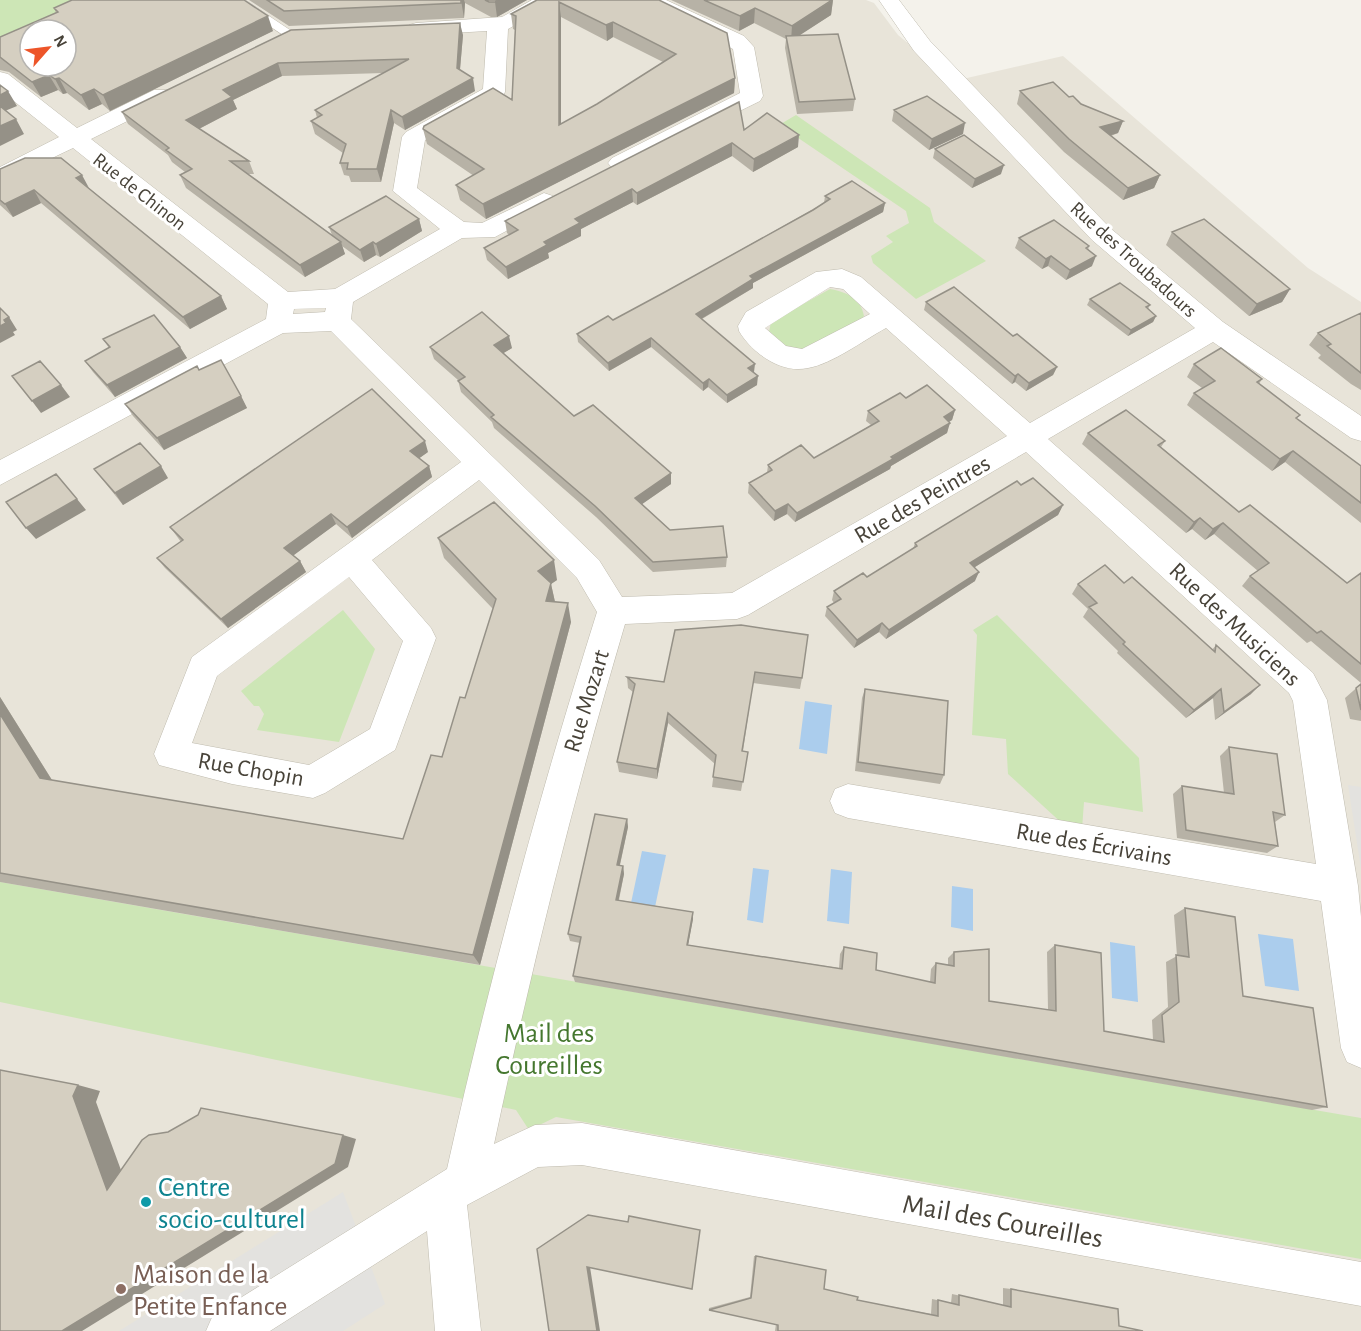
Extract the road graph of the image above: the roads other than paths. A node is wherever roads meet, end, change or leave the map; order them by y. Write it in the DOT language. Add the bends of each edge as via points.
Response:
graph roads {
  1 [pos="237,0"];
  2 [pos="547,0"];
  3 [pos="649,0"];
  4 [pos="889,0"];
  5 [pos="498,25"];
  6 [pos="394,30"];
  7 [pos="313,33"];
  8 [pos="290,34"];
  9 [pos="266,44"];
  10 [pos="0,79"];
  11 [pos="180,86"];
  12 [pos="74,140"];
  13 [pos="600,173"];
  14 [pos="0,176"];
  15 [pos="569,189"];
  16 [pos="458,230"];
  17 [pos="339,309"];
  18 [pos="280,312"];
  19 [pos="889,315"];
  20 [pos="1214,329"];
  21 [pos="1361,430"];
  22 [pos="1028,438"];
  23 [pos="480,464"];
  24 [pos="0,473"];
  25 [pos="352,559"];
  26 [pos="613,611"];
  27 [pos="848,801"];
  28 [pos="1340,886"];
  29 [pos="1361,1047"];
  30 [pos="455,1188"];
  31 [pos="1361,1284"];
  32 [pos="229,1331"];
  33 [pos="458,1331"];
  1 -- 8 [label="lane"];
  2 -- 5 [label="street"];
  3 -- 13 [label="street" via="743,47 752,96"];
  4 -- 20 [label="street, Rue des Troubadours" via="922,46 1101,234"];
  5 -- 6 [label="street"];
  5 -- 16 [label="street" via="494,92 414,137 405,191"];
  7 -- 8 [label="street"];
  8 -- 9 [label="street"];
  10 -- 12 [label="street, Rue de Chinon"];
  11 -- 12 [label="street"];
  12 -- 14 [label="street"];
  12 -- 18 [label="street, Rue de Chinon"];
  15 -- 16 [label="street" via="486,231"];
  16 -- 17 [label="street"];
  17 -- 18 [label="street"];
  17 -- 23 [label="street"];
  18 -- 24 [label="street"];
  19 -- 22 [label="street, Rue des Musiciens"];
  20 -- 21 [label="street, Rue des Troubadours"];
  20 -- 22 [label="street, Rue des Peintres"];
  22 -- 26 [label="street, Rue des Peintres" via="737,606"];
  22 -- 28 [label="street, Rue des Musiciens" via="1301,683 1310,700"];
  23 -- 25 [label="street, Rue Chopin"];
  23 -- 26 [label="street" via="588,569"];
  25 -- 25 [label="street, Rue Chopin" via="204,667 171,754 314,782 383,739 420,638"];
  26 -- 30 [label="street, Rue Mozart" via="563,775"];
  27 -- 28 [label="street, Rue des Écrivains"];
  28 -- 29 [label="street, Rue des Musiciens"];
  30 -- 31 [label="street, Mail des Coureilles" via="535,1146 582,1144"];
  30 -- 32 [label="street, Mail des Coureilles"];
  30 -- 33 [label="street, Rue Mozart"];
}
